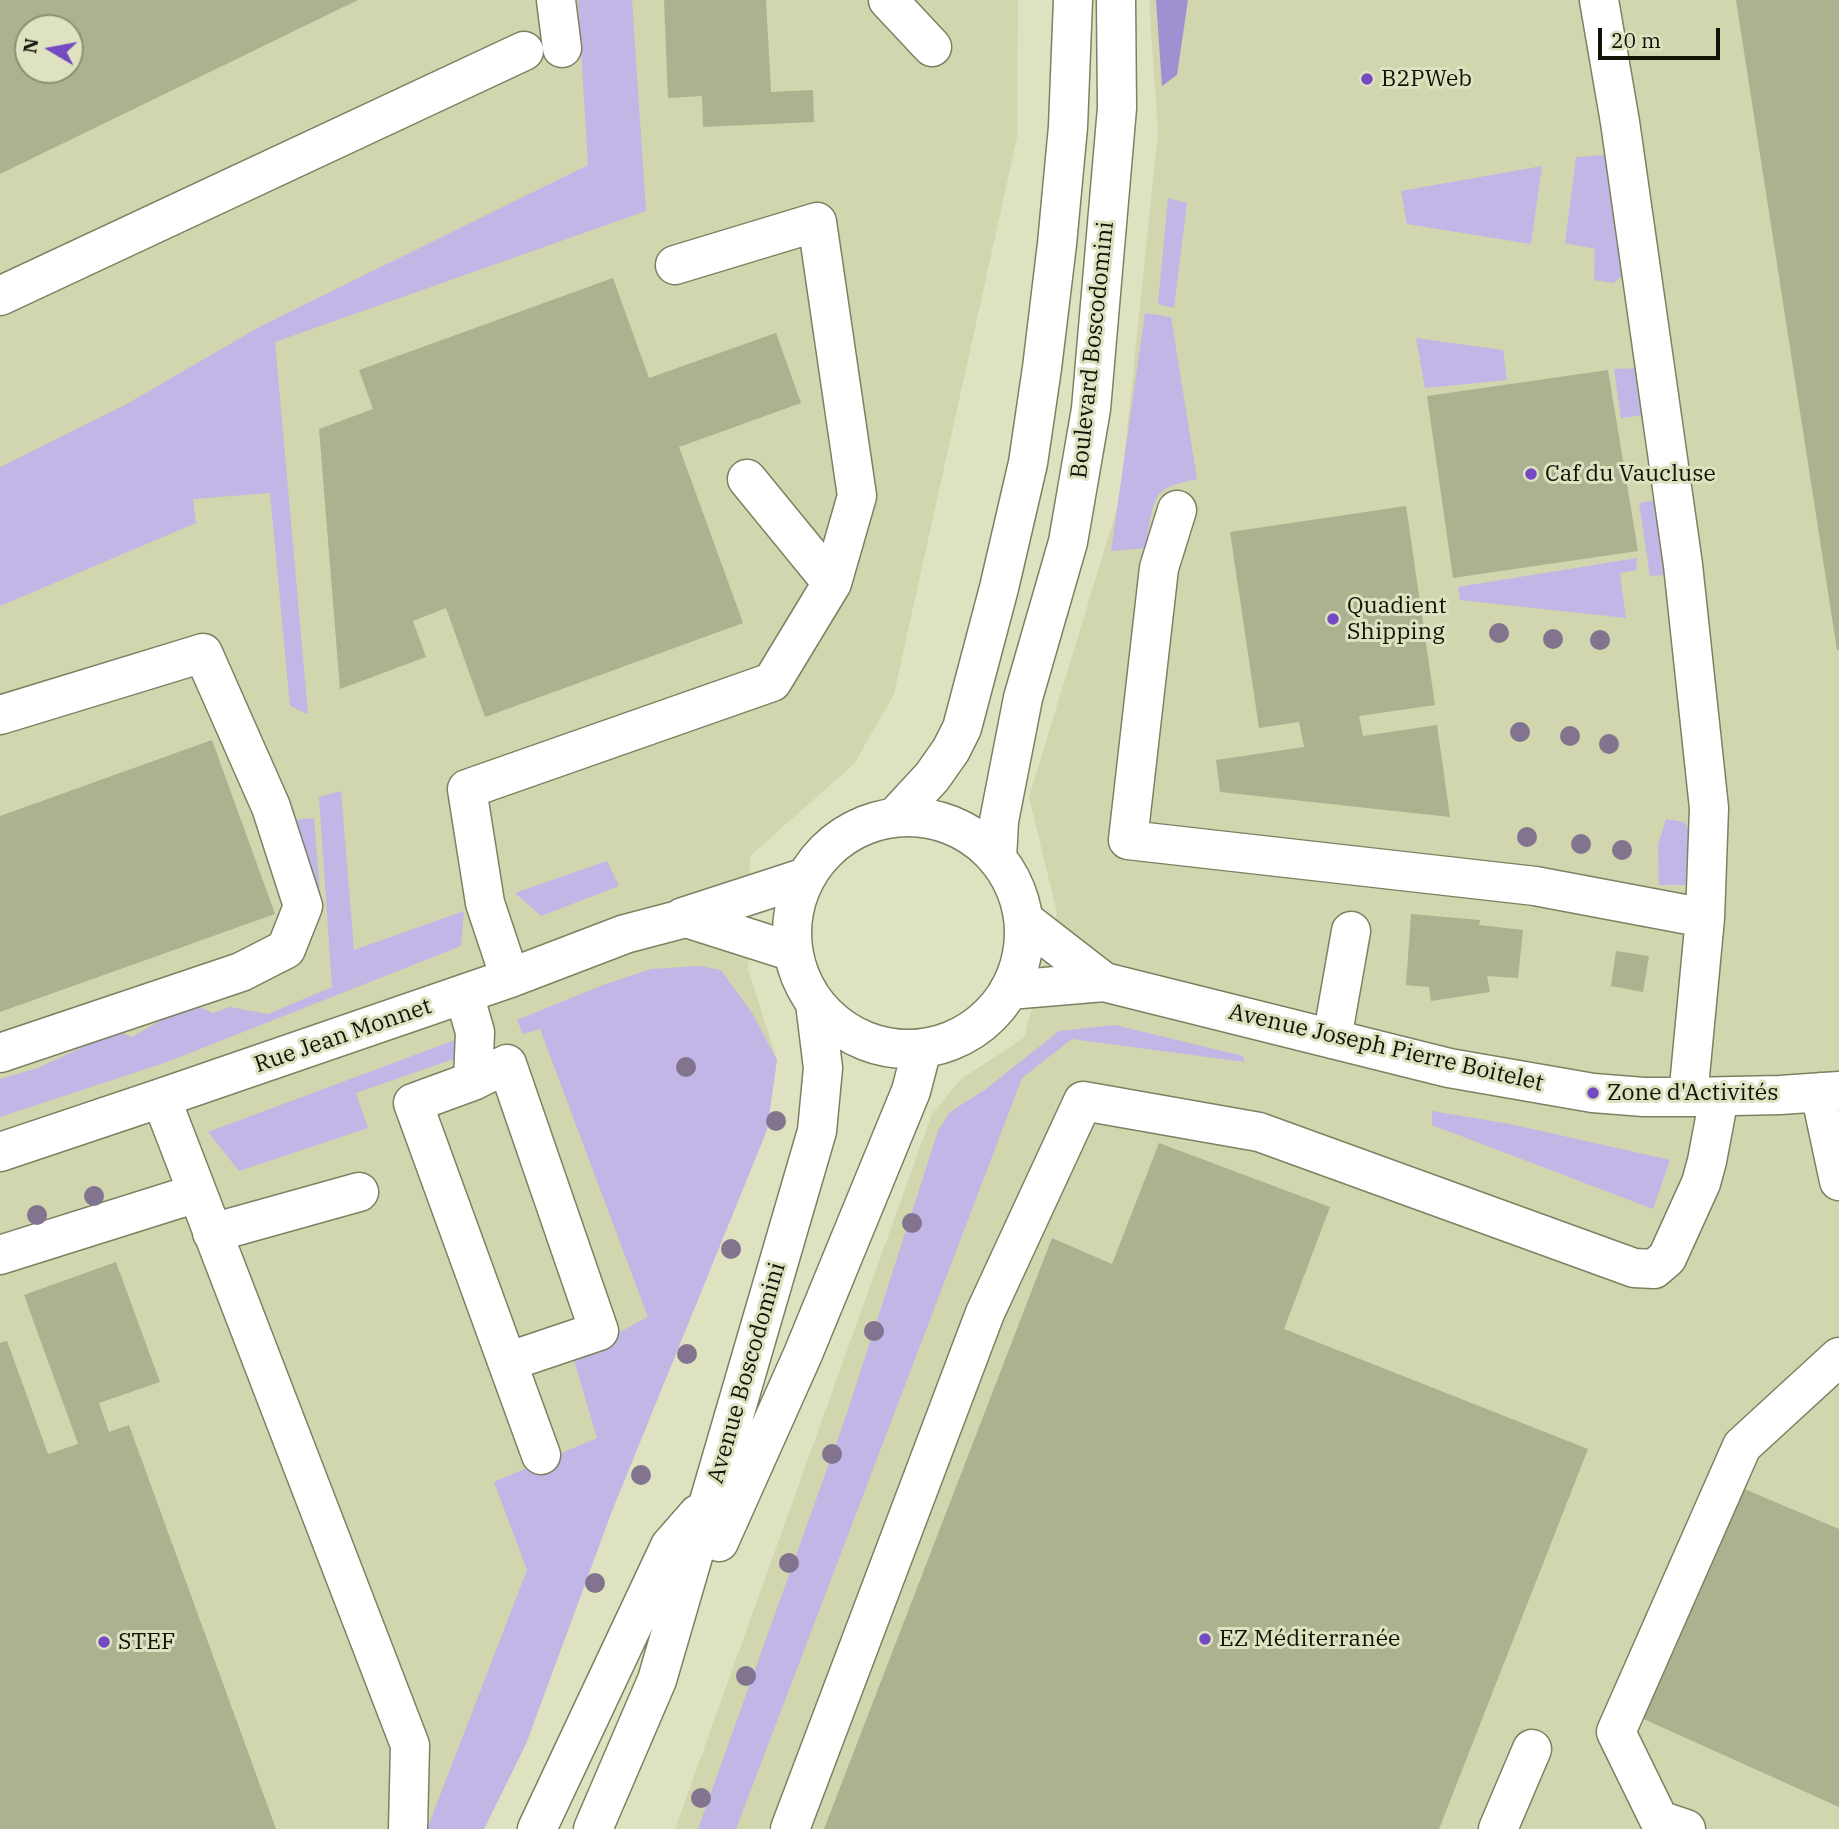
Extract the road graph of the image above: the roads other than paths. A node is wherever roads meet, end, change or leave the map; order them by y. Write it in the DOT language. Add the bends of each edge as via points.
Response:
graph roads {
  1 [pos="556,0"];
  2 [pos="888,0"];
  3 [pos="1073,0"];
  4 [pos="1116,0"];
  5 [pos="1599,0"];
  6 [pos="932,47"];
  7 [pos="562,48"];
  8 [pos="524,51"];
  9 [pos="675,265"];
  10 [pos="0,296"];
  11 [pos="747,479"];
  12 [pos="1177,510"];
  13 [pos="832,583"];
  14 [pos="0,715"];
  15 [pos="895,817"];
  16 [pos="997,859"];
  17 [pos="806,877"];
  18 [pos="683,917"];
  19 [pos="1704,918"];
  20 [pos="1024,920"];
  21 [pos="1351,931"];
  22 [pos="793,951"];
  23 [pos="510,978"];
  24 [pos="1104,982"];
  25 [pos="1009,990"];
  26 [pos="464,994"];
  27 [pos="815,1003"];
  28 [pos="1332,1039"];
  29 [pos="922,1049"];
  30 [pos="0,1053"];
  31 [pos="473,1081"];
  32 [pos="1830,1091"];
  33 [pos="1703,1097"];
  34 [pos="161,1098"];
  35 [pos="0,1152"];
  36 [pos="1839,1181"];
  37 [pos="359,1192"];
  38 [pos="197,1193"];
  39 [pos="212,1233"];
  40 [pos="0,1255"];
  41 [pos="1839,1357"];
  42 [pos="508,1362"];
  43 [pos="541,1455"];
  44 [pos="711,1499"];
  45 [pos="657,1680"];
  46 [pos="1532,1749"];
  47 [pos="408,1829"];
  48 [pos="537,1829"];
  49 [pos="593,1829"];
  50 [pos="612,1829"];
  51 [pos="790,1829"];
  52 [pos="1498,1829"];
  53 [pos="1686,1829"];
  1 -- 7 [label="main road"];
  2 -- 6 [label="main road"];
  3 -- 15 [label="main road, Boulevard Boscodomini" via="1057,244 1028,463 962,728 932,777"];
  4 -- 16 [label="main road, Boulevard Boscodomini" via="1117,108 1091,409 1068,542 1023,698 999,821"];
  5 -- 19 [label="main road" via="1683,565 1710,808"];
  8 -- 10 [label="main road"];
  9 -- 13 [label="main road" via="817,222 857,496"];
  11 -- 13 [label="main road"];
  12 -- 19 [label="main road" via="1159,568 1128,840 1535,886"];
  13 -- 23 [label="main road" via="772,682 467,789 485,903"];
  14 -- 30 [label="main road" via="203,653 271,807 303,906 286,950 242,972"];
  15 -- 16 [label="main road" via="932,820 968,834"];
  15 -- 17 [label="main road" via="844,836"];
  16 -- 20 [label="main road" via="1015,887"];
  17 -- 18 [label="main road, Rue Jean Monnet"];
  17 -- 22 [label="main road" via="793,913"];
  18 -- 22 [label="main road"];
  18 -- 23 [label="main road, Rue Jean Monnet"];
  19 -- 33 [label="main road"];
  20 -- 24 [label="main road, Avenue Joseph Pierre Boitelet"];
  20 -- 25 [label="main road" via="1021,956"];
  21 -- 28 [label="main road"];
  22 -- 27 [label="main road" via="800,979"];
  23 -- 26 [label="main road, Rue Jean Monnet"];
  24 -- 25 [label="main road, Avenue Joseph Pierre Boitelet"];
  24 -- 28 [label="main road, Avenue Joseph Pierre Boitelet"];
  25 -- 29 [label="main road" via="987,1019 957,1039"];
  26 -- 31 [label="main road" via="475,1032"];
  26 -- 34 [label="main road, Rue Jean Monnet"];
  27 -- 29 [label="main road" via="844,1031 881,1047"];
  27 -- 44 [label="main road, Avenue Boscodomini" via="823,1068 817,1131"];
  28 -- 33 [label="main road, Avenue Joseph Pierre Boitelet" via="1449,1068 1592,1093"];
  29 -- 45 [label="main road, Avenue Boscodomini" via="911,1091 803,1354"];
  31 -- 42 [label="main road" via="413,1103"];
  31 -- 42 [label="main road" via="507,1064 599,1331"];
  32 -- 33 [label="main road, Avenue Joseph Pierre Boitelet"];
  32 -- 36 [label="main road"];
  33 -- 51 [label="main road" via="1707,1161 1701,1183 1667,1258 1654,1269 1634,1268 1259,1132 1083,1101 985,1313"];
  34 -- 35 [label="main road, Rue Jean Monnet"];
  34 -- 38 [label="main road"];
  37 -- 39 [label="main road"];
  38 -- 39 [label="main road"];
  38 -- 40 [label="main road"];
  39 -- 47 [label="main road" via="410,1745"];
  41 -- 53 [label="main road" via="1742,1446 1616,1732 1659,1819"];
  42 -- 43 [label="main road"];
  44 -- 45 [label="main road"];
  44 -- 48 [label="main road, Avenue Boscodomini" via="670,1546"];
  45 -- 49 [label="main road"];
  45 -- 50 [label="main road, Avenue Boscodomini"];
  46 -- 52 [label="main road"];
}
